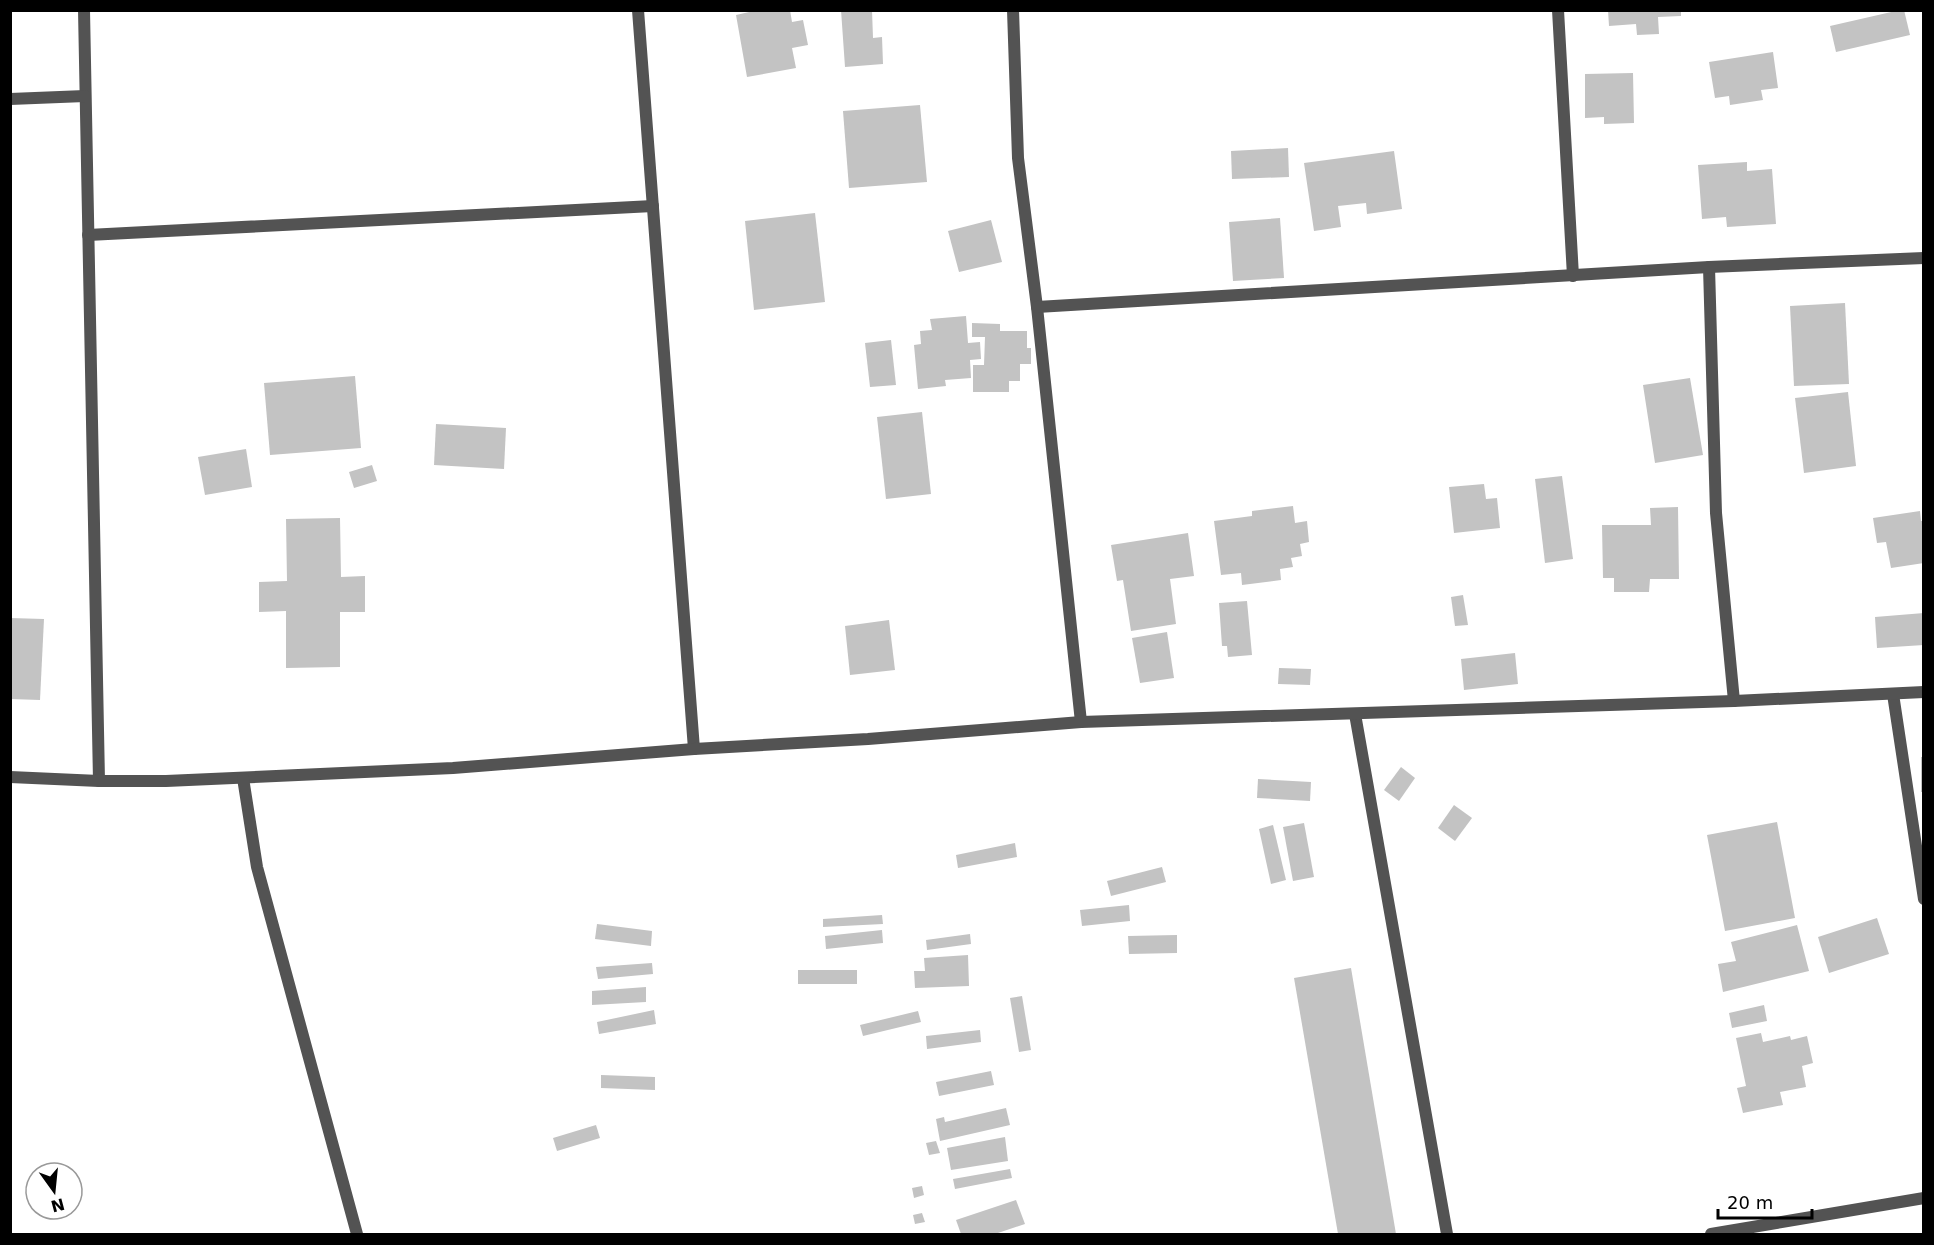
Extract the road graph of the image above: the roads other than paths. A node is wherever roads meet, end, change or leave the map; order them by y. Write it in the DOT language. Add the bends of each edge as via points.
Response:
graph roads {
  1 [pos="84,10"];
  2 [pos="638,10"];
  3 [pos="1013,10"];
  4 [pos="1558,10"];
  5 [pos="86,96"];
  6 [pos="10,99"];
  7 [pos="652,206"];
  8 [pos="88,235"];
  9 [pos="1923,258"];
  10 [pos="1709,267"];
  11 [pos="1573,276"];
  12 [pos="1037,307"];
  13 [pos="1923,692"];
  14 [pos="1893,694"];
  15 [pos="1734,701"];
  16 [pos="1355,714"];
  17 [pos="1081,722"];
  18 [pos="694,749"];
  19 [pos="10,777"];
  20 [pos="243,778"];
  21 [pos="99,781"];
  22 [pos="1923,899"];
  23 [pos="1923,1198"];
  24 [pos="357,1234"];
  25 [pos="1447,1234"];
  26 [pos="1711,1234"];
  1 -- 5 [label="street"];
  2 -- 7 [label="street"];
  3 -- 12 [label="street" via="1018,158"];
  4 -- 11 [label="street"];
  5 -- 6 [label="street"];
  5 -- 8 [label="street"];
  7 -- 8 [label="street"];
  7 -- 18 [label="street"];
  8 -- 21 [label="street"];
  9 -- 10 [label="street"];
  10 -- 11 [label="street"];
  10 -- 15 [label="street" via="1716,513"];
  11 -- 12 [label="street"];
  12 -- 17 [label="street"];
  13 -- 14 [label="street"];
  14 -- 15 [label="street"];
  14 -- 22 [label="street"];
  15 -- 16 [label="street"];
  16 -- 17 [label="street"];
  16 -- 25 [label="street"];
  17 -- 18 [label="street"];
  18 -- 20 [label="street" via="453,768"];
  19 -- 21 [label="street"];
  20 -- 21 [label="street"];
  20 -- 24 [label="street" via="257,867"];
  23 -- 26 [label="street"];
}
